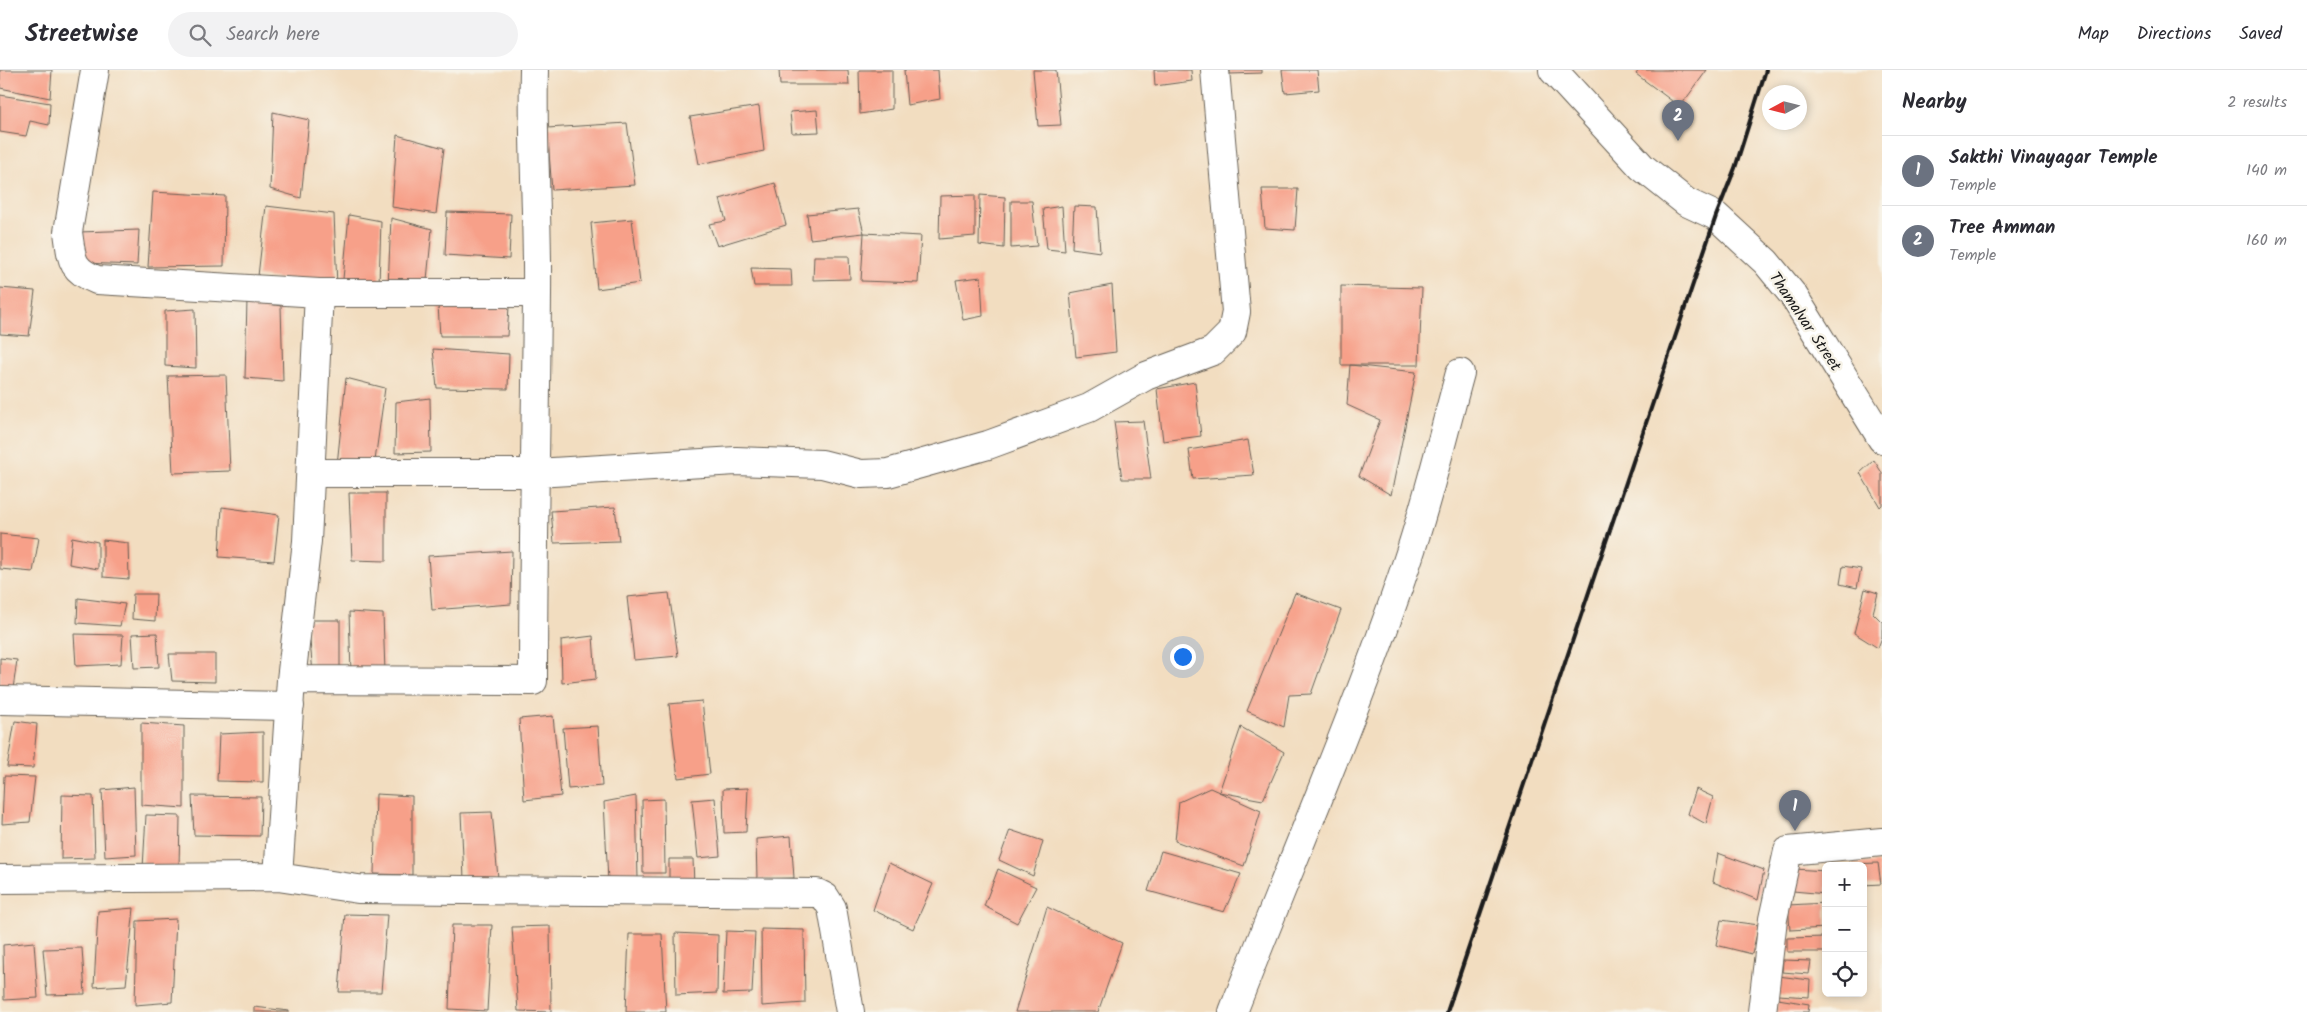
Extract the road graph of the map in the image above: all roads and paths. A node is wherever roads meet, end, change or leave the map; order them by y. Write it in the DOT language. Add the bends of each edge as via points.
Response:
graph roads {
  1 [pos="95,70"];
  2 [pos="534,70"];
  3 [pos="1215,70"];
  4 [pos="1553,70"];
  5 [pos="319,293"];
  6 [pos="537,293"];
  7 [pos="1460,373"];
  8 [pos="1882,439"];
  9 [pos="311,473"];
  10 [pos="536,473"];
  11 [pos="290,693"];
  12 [pos="0,700"];
  13 [pos="1882,842"];
  14 [pos="278,878"];
  15 [pos="0,879"];
  16 [pos="850,1012"];
  17 [pos="1233,1012"];
  18 [pos="1762,1012"];
  1 -- 5 [label="street" via="68,232 71,256 81,273 97,280"];
  2 -- 6 [label="street"];
  3 -- 10 [label="street" via="1236,312 1232,332 1213,351 1146,376 1089,408 988,445 888,472 862,474 822,464 736,460"];
  4 -- 8 [label="street, Thamalvar Street" via="1642,167 1686,202 1716,216 1766,262 1793,296"];
  5 -- 6 [label="street"];
  5 -- 9 [label="street"];
  6 -- 10 [label="street"];
  7 -- 17 [label="street" via="1408,560 1330,772"];
  9 -- 10 [label="street"];
  9 -- 11 [label="street" via="308,541"];
  10 -- 11 [label="street" via="533,681"];
  11 -- 12 [label="street"];
  11 -- 14 [label="street"];
  13 -- 18 [label="street" via="1788,851 1773,919"];
  14 -- 15 [label="street"];
  14 -- 16 [label="street" via="358,889 817,893 825,897 832,908"];
}
